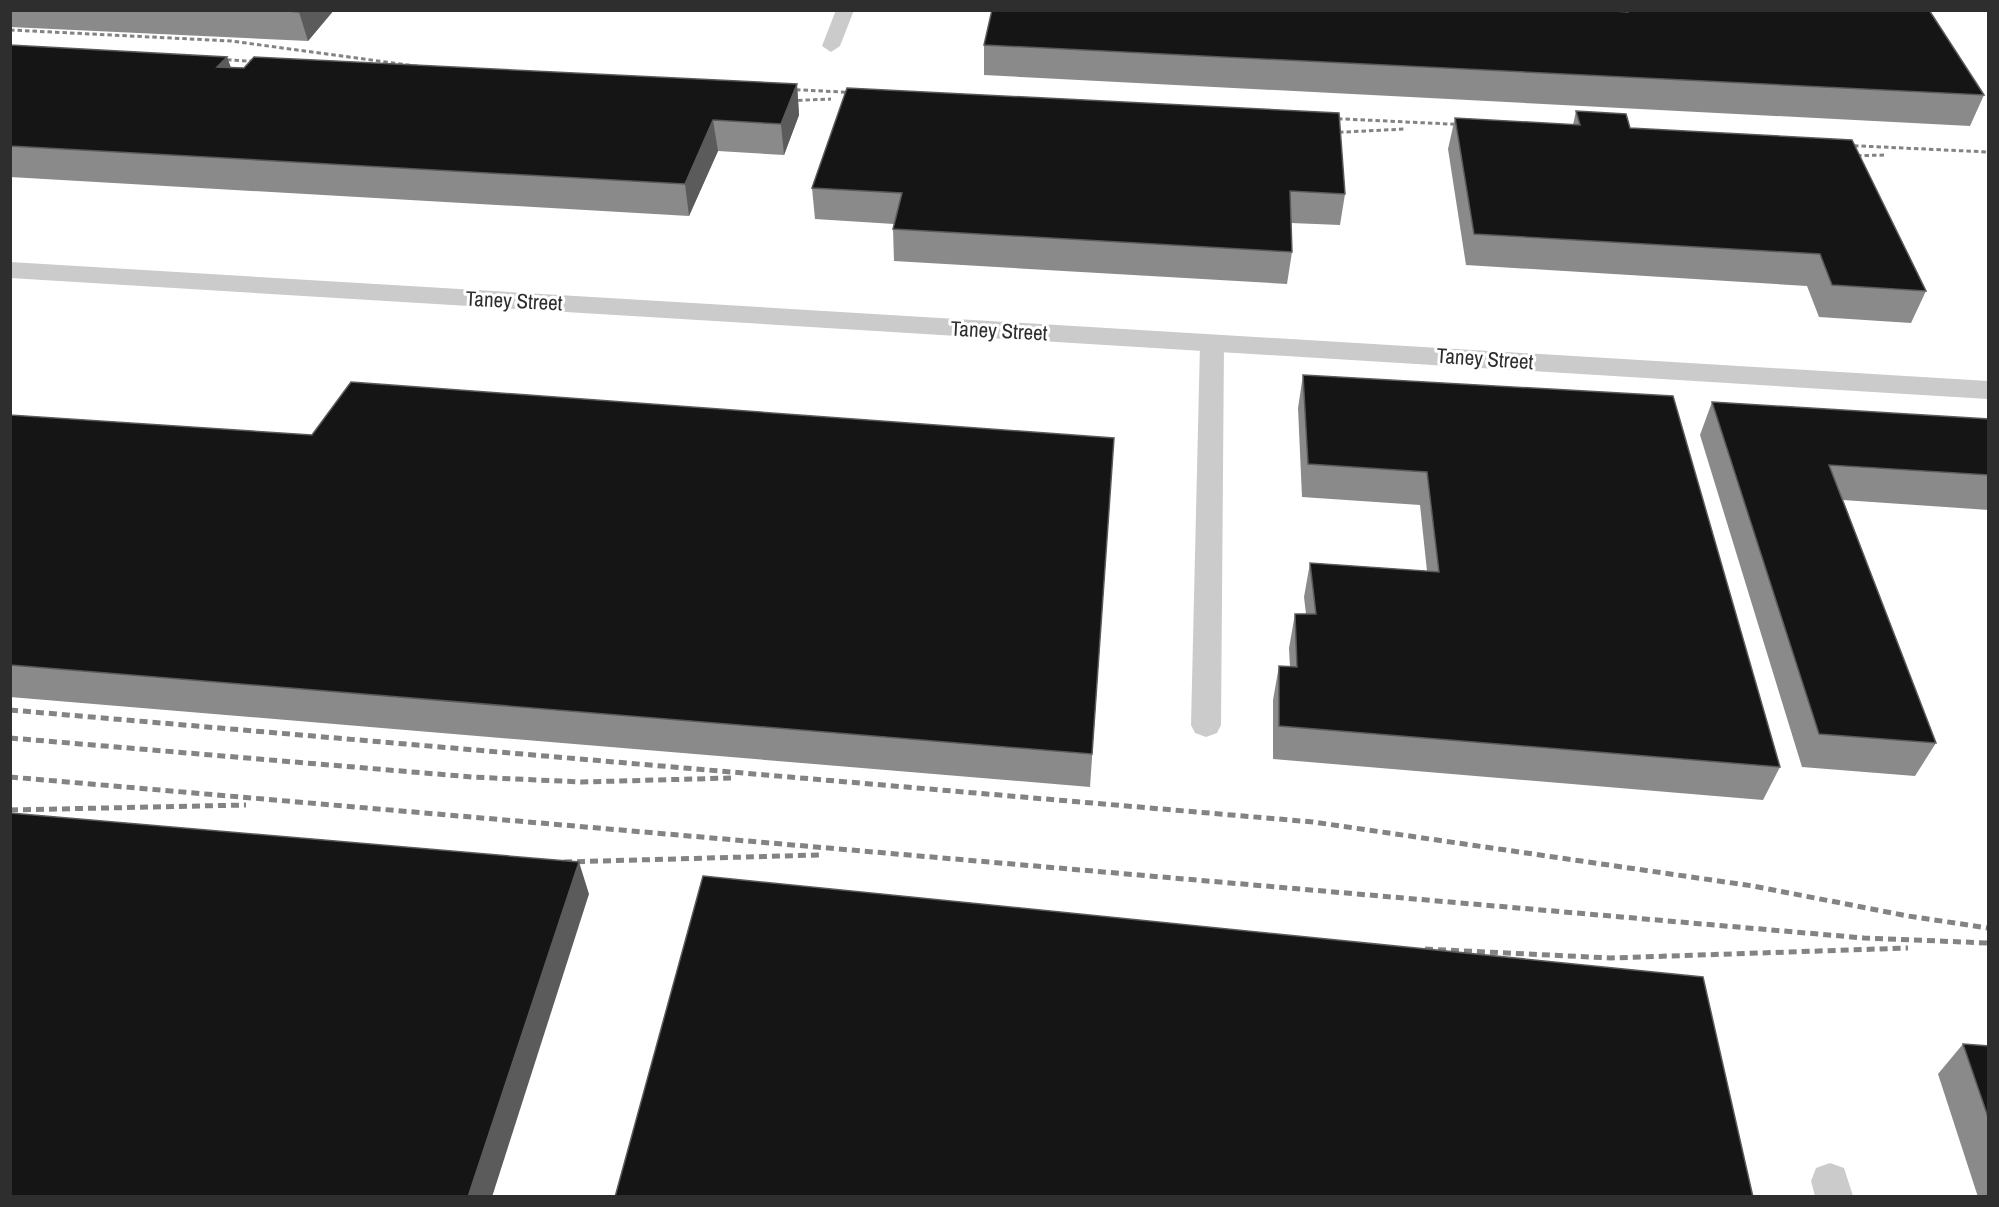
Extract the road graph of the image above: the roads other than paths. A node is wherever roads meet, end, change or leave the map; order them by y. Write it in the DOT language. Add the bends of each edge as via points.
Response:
graph roads {
  1 [pos="845,10"];
  2 [pos="831,45"];
  3 [pos="10,270"];
  4 [pos="1212,344"];
  5 [pos="1989,390"];
  6 [pos="1206,725"];
  1 -- 2 [label="lane"];
  3 -- 4 [label="street, Taney Street"];
  4 -- 5 [label="street, Taney Street"];
  4 -- 6 [label="lane"];
}
